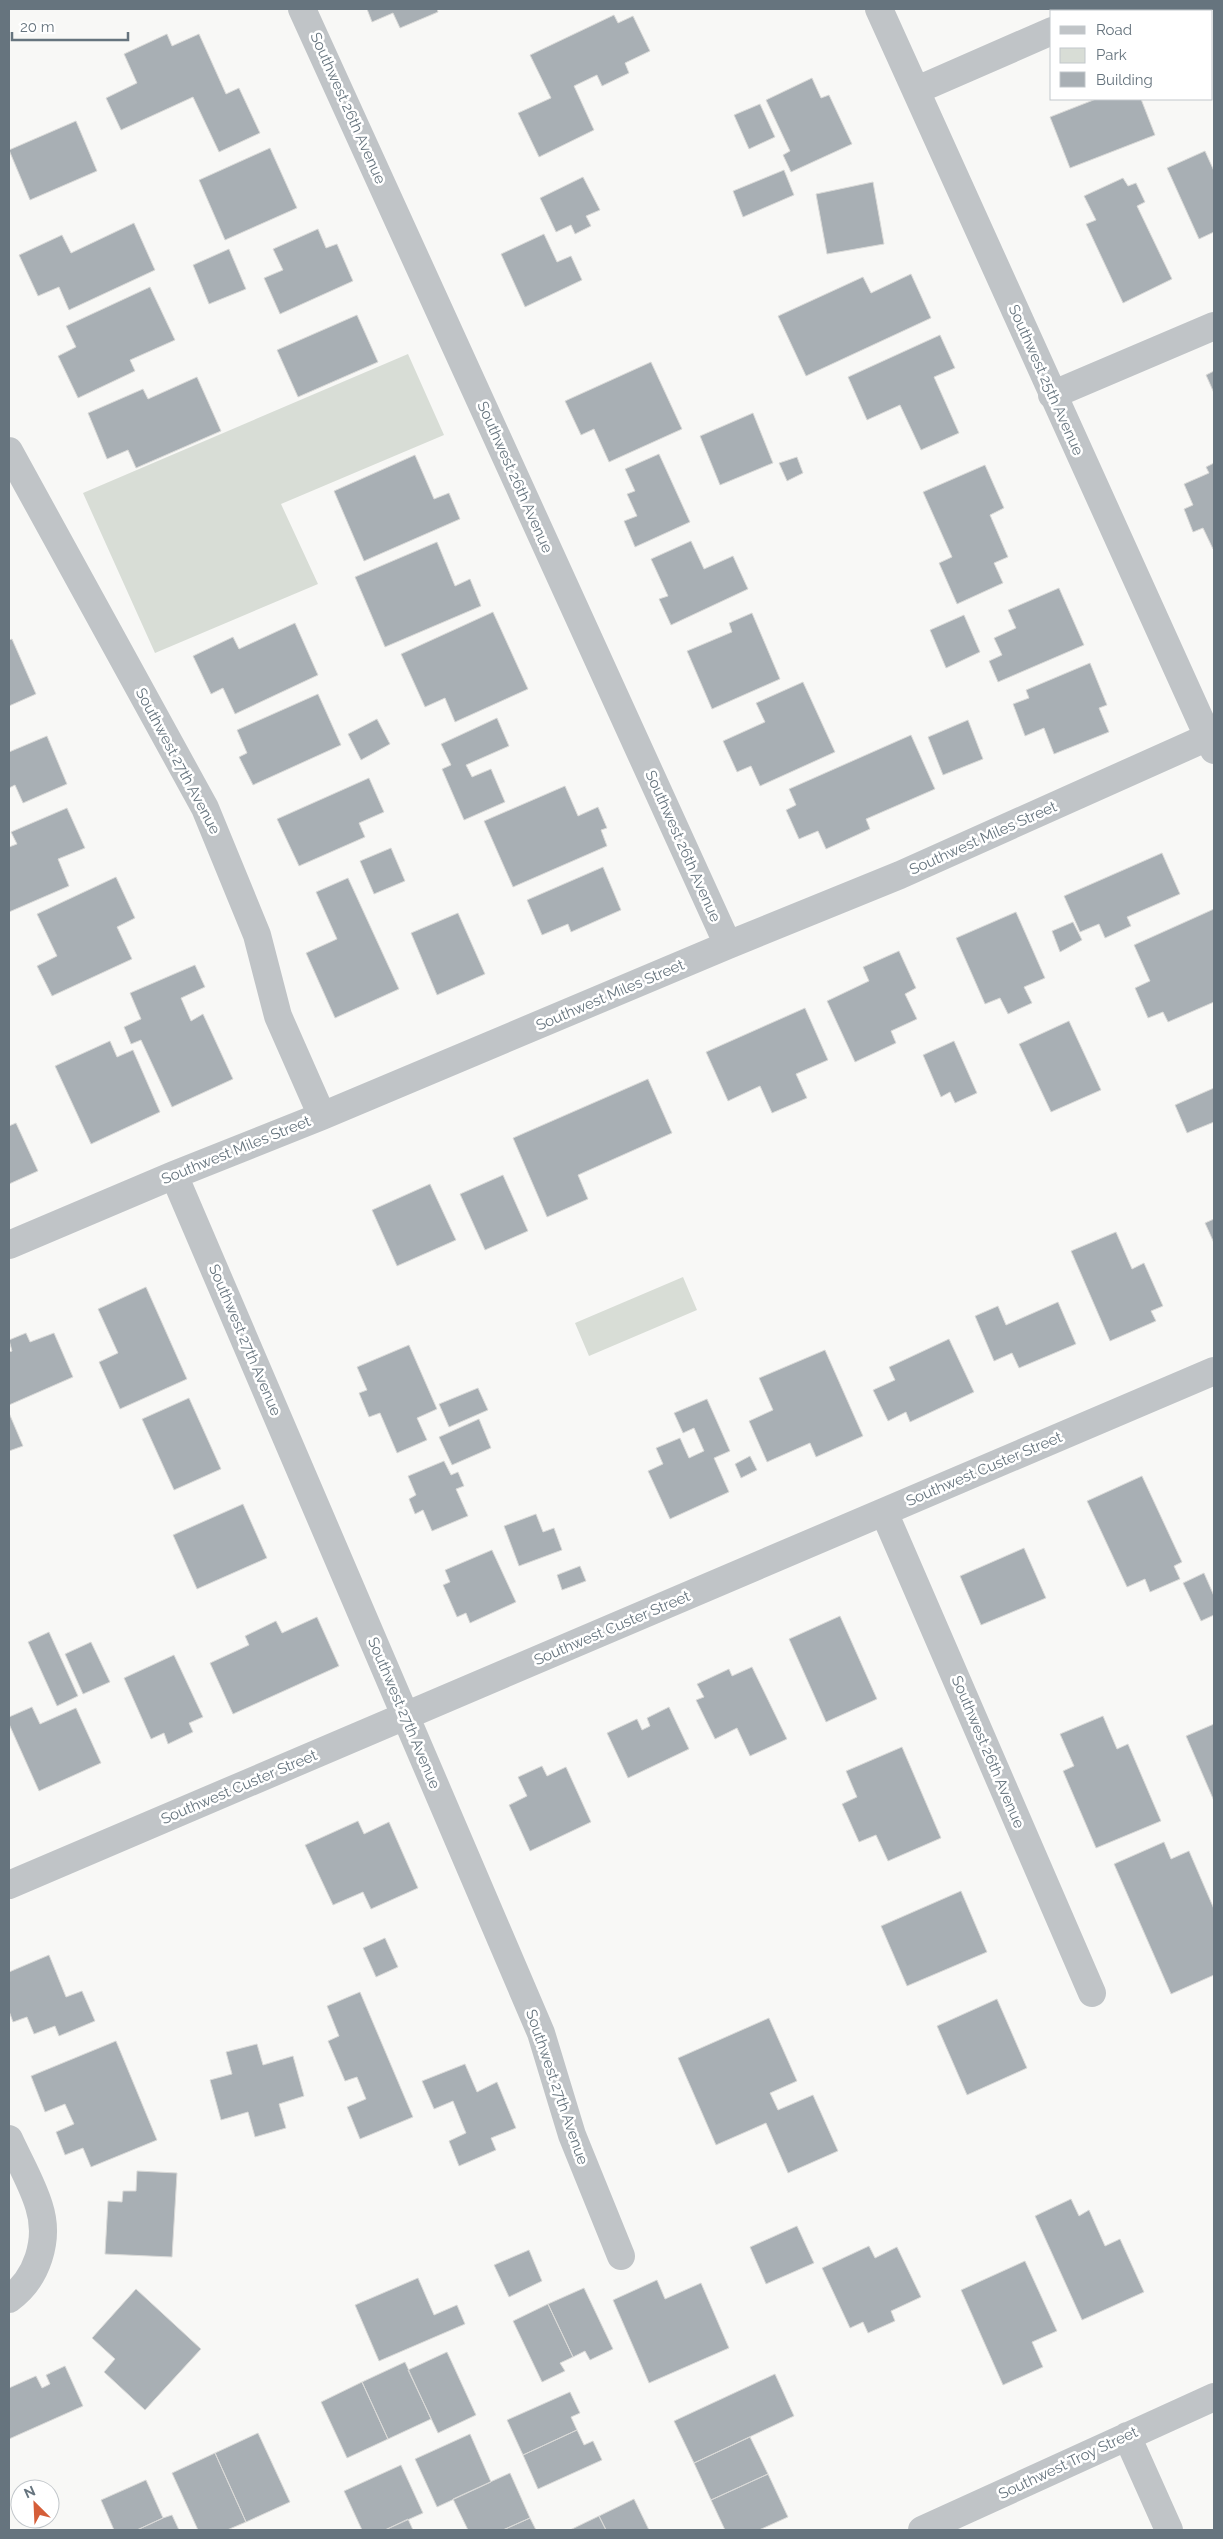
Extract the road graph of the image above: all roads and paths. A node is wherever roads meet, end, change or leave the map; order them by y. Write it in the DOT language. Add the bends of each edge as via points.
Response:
graph roads {
  1 [pos="302,9"];
  2 [pos="878,9"];
  3 [pos="1050,33"];
  4 [pos="916,90"];
  5 [pos="1214,326"];
  6 [pos="1052,396"];
  7 [pos="9,451"];
  8 [pos="1211,744"];
  9 [pos="728,945"];
  10 [pos="322,1116"];
  11 [pos="174,1175"];
  12 [pos="9,1245"];
  13 [pos="1214,1371"];
  14 [pos="884,1512"];
  15 [pos="406,1716"];
  16 [pos="9,1885"];
  17 [pos="1092,1993"];
  18 [pos="9,2139"];
  19 [pos="621,2256"];
  20 [pos="9,2299"];
  21 [pos="1214,2397"];
  22 [pos="1127,2436"];
  23 [pos="922,2530"];
  24 [pos="1169,2530"];
  1 -- 9 [label="street, Southwest 26th Avenue"];
  2 -- 4 [label="street, Southwest 25th Avenue"];
  3 -- 4 [label="street"];
  4 -- 6 [label="street, Southwest 25th Avenue"];
  5 -- 6 [label="street"];
  6 -- 8 [label="street, Southwest 25th Avenue"];
  7 -- 10 [label="street, Southwest 27th Avenue" via="205,808 257,935 278,1016"];
  8 -- 9 [label="street, Southwest Miles Street"];
  9 -- 10 [label="street, Southwest Miles Street"];
  10 -- 11 [label="street, Southwest Miles Street"];
  11 -- 12 [label="street, Southwest Miles Street"];
  11 -- 15 [label="street, Southwest 27th Avenue"];
  13 -- 14 [label="street, Southwest Custer Street"];
  14 -- 15 [label="street, Southwest Custer Street"];
  14 -- 17 [label="street, Southwest 26th Avenue"];
  15 -- 16 [label="street, Southwest Custer Street"];
  15 -- 19 [label="street, Southwest 27th Avenue" via="541,2034 572,2135"];
  18 -- 20 [label="street" via="39,2207 42,2226 41,2250 34,2270 21,2290"];
  21 -- 22 [label="street, Southwest Troy Street"];
  22 -- 23 [label="street, Southwest Troy Street"];
  22 -- 24 [label="street"];
}
